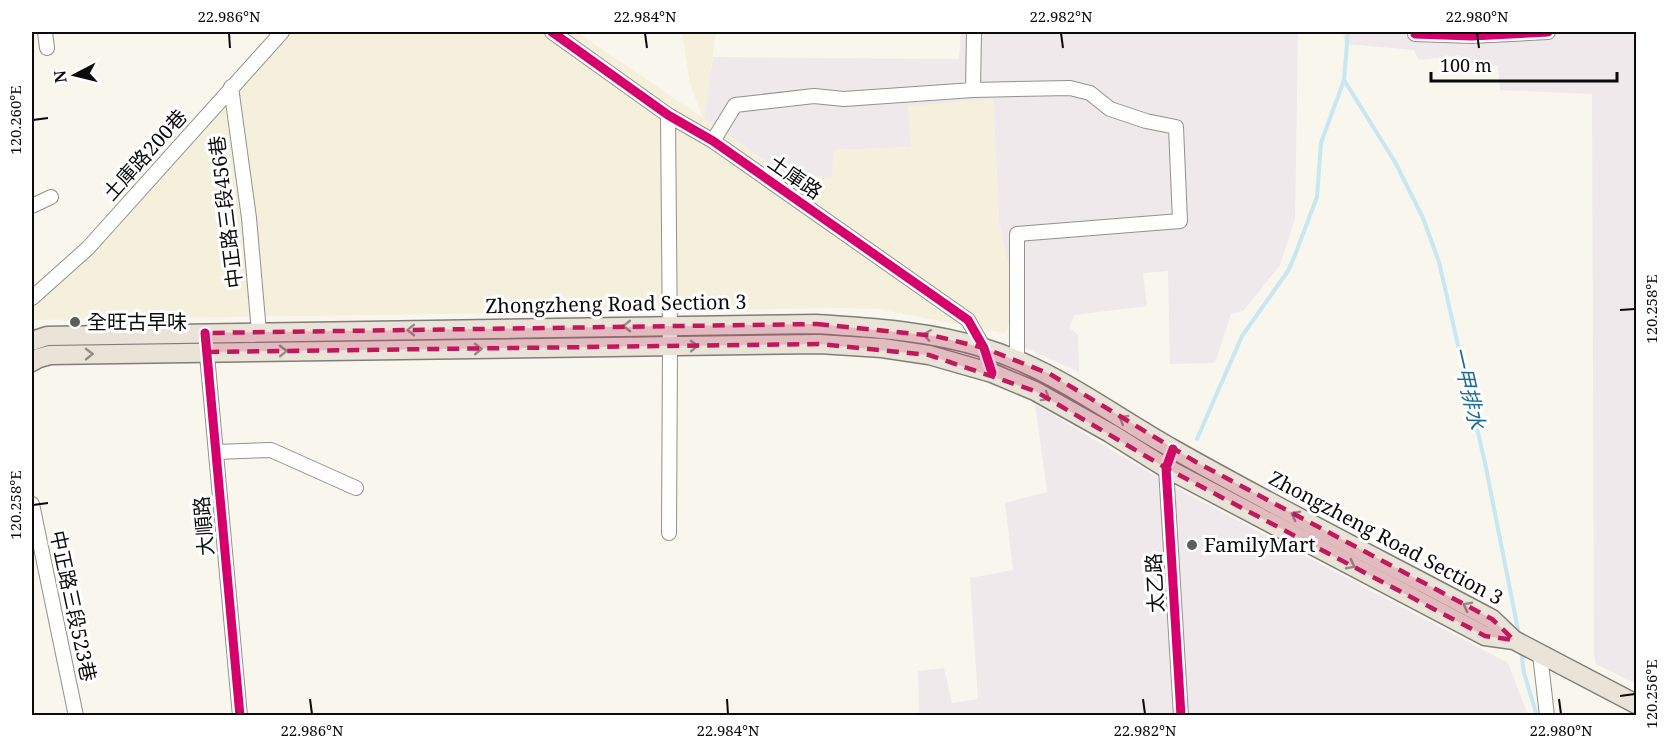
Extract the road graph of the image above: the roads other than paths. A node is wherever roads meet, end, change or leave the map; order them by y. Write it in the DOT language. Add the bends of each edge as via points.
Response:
graph roads {
  1 [pos="45,32"];
  2 [pos="282,32"];
  3 [pos="552,32"];
  4 [pos="974,32"];
  5 [pos="1517,32"];
  6 [pos="1548,32"];
  7 [pos="1415,34"];
  8 [pos="47,48"];
  9 [pos="231,87"];
  10 [pos="974,90"];
  11 [pos="668,115"];
  12 [pos="713,141"];
  13 [pos="51,197"];
  14 [pos="32,206"];
  15 [pos="32,298"];
  16 [pos="670,325"];
  17 [pos="259,332"];
  18 [pos="205,333"];
  19 [pos="32,341"];
  20 [pos="670,347"];
  21 [pos="984,348"];
  22 [pos="206,352"];
  23 [pos="1017,361"];
  24 [pos="32,362"];
  25 [pos="992,373"];
  26 [pos="1173,449"];
  27 [pos="216,452"];
  28 [pos="1166,468"];
  29 [pos="356,488"];
  30 [pos="32,504"];
  31 [pos="669,533"];
  32 [pos="1514,640"];
  33 [pos="1540,654"];
  34 [pos="1636,704"];
  35 [pos="76,716"];
  36 [pos="240,716"];
  37 [pos="1180,716"];
  38 [pos="1547,716"];
  1 -- 8 [label="street"];
  2 -- 9 [label="street, 土庫路200巷"];
  3 -- 11 [label="street, 土庫路"];
  4 -- 10 [label="street"];
  5 -- 6 [label="street"];
  5 -- 7 [label="street" via="1472,36"];
  9 -- 15 [label="street, 土庫路200巷" via="88,248"];
  9 -- 17 [label="street, 中正路三段456巷" via="249,218"];
  10 -- 12 [label="street" via="844,99 814,96 735,105"];
  10 -- 23 [label="street" via="1070,88 1090,93 1110,109 1176,127 1180,221 1017,234"];
  11 -- 12 [label="street, 土庫路"];
  11 -- 16 [label="street"];
  12 -- 21 [label="street, 土庫路" via="968,320"];
  13 -- 14 [label="street"];
  16 -- 17 [label="main road, Zhongzheng Road Section 3, one-way"];
  16 -- 20 [label="street"];
  21 -- 16 [label="main road, Zhongzheng Road Section 3, one-way" via="935,336 818,324"];
  17 -- 18 [label="main road, Zhongzheng Road Section 3"];
  18 -- 19 [label="main road, Zhongzheng Road Section 3" via="47,336"];
  18 -- 22 [label="street, 大順路"];
  22 -- 20 [label="main road, one-way"];
  20 -- 25 [label="main road, one-way" via="819,344 882,348 929,355"];
  20 -- 31 [label="street"];
  21 -- 23 [label="main road, Zhongzheng Road Section 3"];
  21 -- 25 [label="street, 土庫路"];
  24 -- 22 [label="main road, one-way" via="50,355"];
  22 -- 27 [label="street, 大順路"];
  26 -- 23 [label="main road, Zhongzheng Road Section 3, one-way" via="1050,374"];
  25 -- 28 [label="main road, one-way" via="1035,391"];
  26 -- 28 [label="street, 太乙路"];
  32 -- 26 [label="main road, Zhongzheng Road Section 3, one-way" via="1492,619"];
  27 -- 29 [label="street" via="271,450"];
  27 -- 36 [label="street, 大順路"];
  28 -- 32 [label="main road, Zhongzheng Road Section 3, one-way" via="1485,636"];
  28 -- 37 [label="street, 太乙路"];
  30 -- 35 [label="street, 中正路三段523巷"];
  32 -- 33 [label="main road"];
  33 -- 34 [label="main road"];
  33 -- 38 [label="street"];
}
